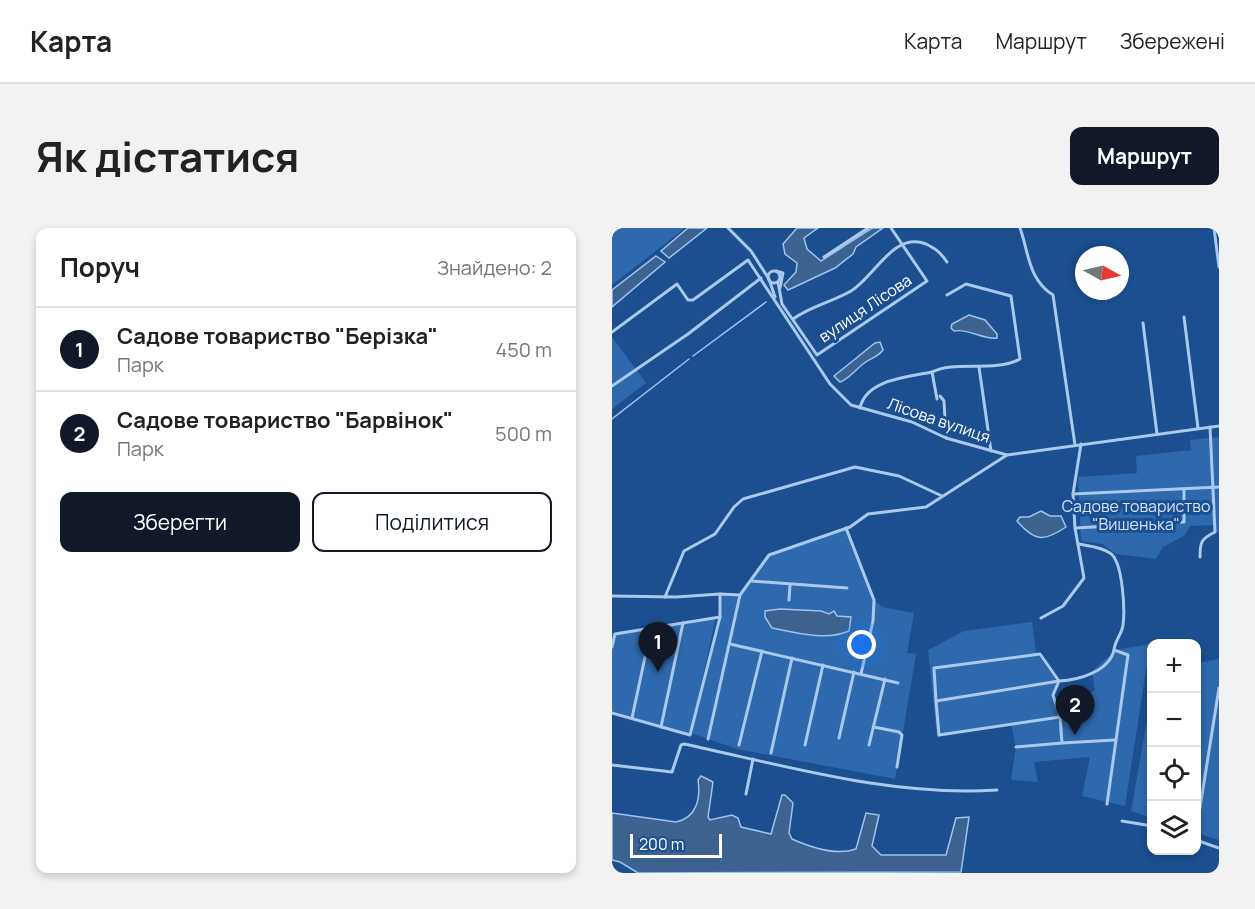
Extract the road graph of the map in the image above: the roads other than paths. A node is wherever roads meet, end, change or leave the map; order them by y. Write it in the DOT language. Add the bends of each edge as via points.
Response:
graph roads {
  1 [pos="728,228"];
  2 [pos="868,228"];
  3 [pos="891,228"];
  4 [pos="1020,228"];
  5 [pos="1214,228"];
  6 [pos="902,246"];
  7 [pos="825,258"];
  8 [pos="946,262"];
  9 [pos="1219,267"];
  10 [pos="774,271"];
  11 [pos="761,278"];
  12 [pos="768,279"];
  13 [pos="777,282"];
  14 [pos="780,290"];
  15 [pos="773,292"];
  16 [pos="947,296"];
  17 [pos="776,299"];
  18 [pos="1184,317"];
  19 [pos="793,319"];
  20 [pos="1143,323"];
  21 [pos="612,332"];
  22 [pos="979,367"];
  23 [pos="932,372"];
  24 [pos="612,386"];
  25 [pos="860,408"];
  26 [pos="1219,426"];
  27 [pos="1210,427"];
  28 [pos="1198,429"];
  29 [pos="1157,434"];
  30 [pos="946,438"];
  31 [pos="1081,444"];
  32 [pos="1075,445"];
  33 [pos="992,451"];
  34 [pos="1007,455"];
  35 [pos="1219,487"];
  36 [pos="1214,488"];
  37 [pos="1184,489"];
  38 [pos="1073,494"];
  39 [pos="942,496"];
  40 [pos="846,528"];
  41 [pos="1075,528"];
  42 [pos="1217,534"];
  43 [pos="1079,544"];
  44 [pos="1200,557"];
  45 [pos="752,581"];
  46 [pos="790,585"];
  47 [pos="847,588"];
  48 [pos="720,594"];
  49 [pos="740,595"];
  50 [pos="612,597"];
  51 [pos="665,597"];
  52 [pos="789,600"];
  53 [pos="720,617"];
  54 [pos="1041,618"];
  55 [pos="683,623"];
  56 [pos="651,629"];
  57 [pos="730,644"];
  58 [pos="612,647"];
  59 [pos="1114,650"];
  60 [pos="762,651"];
  61 [pos="792,658"];
  62 [pos="823,665"];
  63 [pos="854,672"];
  64 [pos="861,674"];
  65 [pos="885,680"];
  66 [pos="1059,681"];
  67 [pos="898,682"];
  68 [pos="1219,688"];
  69 [pos="936,701"];
  70 [pos="612,712"];
  71 [pos="1060,717"];
  72 [pos="632,718"];
  73 [pos="661,727"];
  74 [pos="874,727"];
  75 [pos="839,738"];
  76 [pos="708,739"];
  77 [pos="1116,740"];
  78 [pos="1062,743"];
  79 [pos="740,745"];
  80 [pos="805,745"];
  81 [pos="869,745"];
  82 [pos="1016,747"];
  83 [pos="771,753"];
  84 [pos="753,759"];
  85 [pos="612,765"];
  86 [pos="897,767"];
  87 [pos="997,790"];
  88 [pos="746,794"];
  89 [pos="1107,804"];
  90 [pos="1201,807"];
  91 [pos="1122,820"];
  92 [pos="1147,825"];
  93 [pos="1201,841"];
  94 [pos="1219,848"];
  1 -- 12 [label="street" via="751,251"];
  2 -- 7 [label="street"];
  3 -- 6 [label="street"];
  4 -- 32 [label="street" via="1033,275 1053,295"];
  5 -- 9 [label="street"];
  6 -- 8 [label="street" via="919,242 937,249"];
  6 -- 19 [label="street" via="879,262 854,290 809,308"];
  6 -- 19 [label="street, вулиця Лісова" via="927,281 818,355"];
  10 -- 12 [label="street"];
  10 -- 13 [label="street" via="780,276"];
  10 -- 14 [label="street" via="783,273"];
  11 -- 17 [label="street"];
  11 -- 21 [label="street" via="748,260 693,300 688,300 676,284"];
  11 -- 24 [label="street"];
  12 -- 13 [label="street"];
  12 -- 15 [label="street"];
  13 -- 14 [label="street"];
  13 -- 15 [label="street"];
  14 -- 19 [label="street" via="782,304"];
  15 -- 17 [label="street"];
  16 -- 22 [label="street" via="966,284 1013,298 1020,359"];
  17 -- 25 [label="street, Лісова вулиця" via="830,384 851,405"];
  18 -- 28 [label="street"];
  20 -- 29 [label="street"];
  22 -- 23 [label="street" via="959,366"];
  22 -- 33 [label="street"];
  23 -- 25 [label="street" via="880,385 864,395"];
  23 -- 30 [label="street" via="938,398 944,401"];
  25 -- 30 [label="street, Лісова вулиця" via="912,422"];
  26 -- 27 [label="street, Лісова вулиця"];
  27 -- 28 [label="street, Лісова вулиця"];
  27 -- 36 [label="street"];
  28 -- 29 [label="street, Лісова вулиця"];
  29 -- 31 [label="street, Лісова вулиця"];
  30 -- 33 [label="street, Лісова вулиця"];
  31 -- 32 [label="street, Лісова вулиця"];
  31 -- 38 [label="street"];
  32 -- 34 [label="street, Лісова вулиця"];
  33 -- 34 [label="street, Лісова вулиця"];
  34 -- 39 [label="street"];
  35 -- 36 [label="street"];
  36 -- 37 [label="street"];
  36 -- 42 [label="street"];
  37 -- 38 [label="street"];
  37 -- 41 [label="street" via="1184,522"];
  38 -- 41 [label="street"];
  39 -- 40 [label="street" via="926,507 868,514"];
  39 -- 51 [label="street" via="899,476 855,467 743,499 715,534 684,552"];
  40 -- 45 [label="street" via="769,555"];
  40 -- 64 [label="street" via="874,600"];
  41 -- 43 [label="street"];
  42 -- 44 [label="street" via="1200,543"];
  43 -- 54 [label="street" via="1083,582 1063,606"];
  43 -- 59 [label="street" via="1104,549 1115,557 1121,578 1124,627 1115,640"];
  45 -- 46 [label="street"];
  45 -- 49 [label="street"];
  46 -- 47 [label="street"];
  46 -- 52 [label="street"];
  48 -- 49 [label="street"];
  48 -- 51 [label="street"];
  48 -- 53 [label="street"];
  49 -- 57 [label="street"];
  50 -- 51 [label="street"];
  53 -- 55 [label="street"];
  53 -- 73 [label="street" via="690,735"];
  55 -- 56 [label="street"];
  55 -- 73 [label="street"];
  56 -- 58 [label="street" via="615,634"];
  56 -- 72 [label="street"];
  57 -- 60 [label="street"];
  57 -- 76 [label="street"];
  59 -- 66 [label="street" via="1111,659 1093,674 1074,681"];
  59 -- 77 [label="street" via="1128,655"];
  60 -- 61 [label="street"];
  60 -- 79 [label="street"];
  61 -- 62 [label="street"];
  61 -- 83 [label="street"];
  62 -- 63 [label="street"];
  62 -- 80 [label="street"];
  63 -- 64 [label="street"];
  63 -- 75 [label="street"];
  64 -- 65 [label="street"];
  65 -- 67 [label="street"];
  65 -- 74 [label="street"];
  66 -- 69 [label="street"];
  66 -- 69 [label="street" via="1040,654 934,668"];
  66 -- 71 [label="street" via="1053,695"];
  68 -- 90 [label="street"];
  69 -- 71 [label="street" via="939,735"];
  70 -- 72 [label="street"];
  71 -- 78 [label="street"];
  72 -- 73 [label="street"];
  74 -- 81 [label="street"];
  74 -- 86 [label="street" via="902,735"];
  77 -- 78 [label="street"];
  77 -- 89 [label="street"];
  78 -- 82 [label="street"];
  84 -- 85 [label="street" via="684,744 672,772"];
  84 -- 87 [label="street" via="900,788 959,793"];
  84 -- 88 [label="street"];
  91 -- 92 [label="street"];
  93 -- 94 [label="street"];
}
